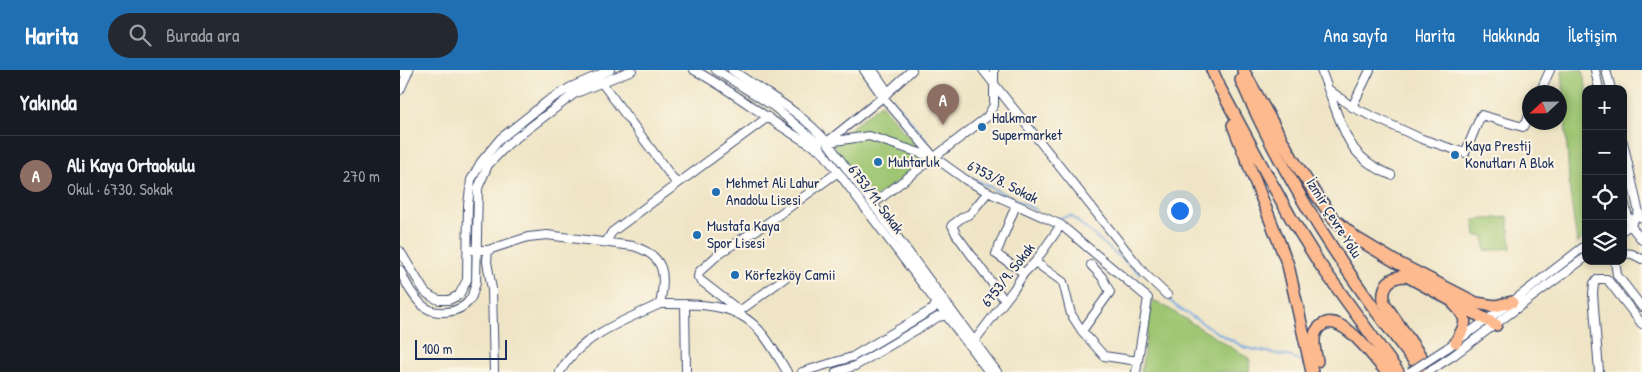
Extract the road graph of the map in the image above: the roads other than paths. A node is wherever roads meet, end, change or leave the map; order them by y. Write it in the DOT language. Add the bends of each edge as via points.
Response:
graph roads {
  1 [pos="409,70"];
  2 [pos="610,70"];
  3 [pos="632,70"];
  4 [pos="694,70"];
  5 [pos="716,70"];
  6 [pos="732,70"];
  7 [pos="864,70"];
  8 [pos="873,70"];
  9 [pos="912,70"];
  10 [pos="983,70"];
  11 [pos="994,70"];
  12 [pos="1212,70"];
  13 [pos="1236,70"];
  14 [pos="1243,70"];
  15 [pos="1321,70"];
  16 [pos="1370,70"];
  17 [pos="1550,70"];
  18 [pos="1595,70"];
  19 [pos="1606,70"];
  20 [pos="599,79"];
  21 [pos="994,85"];
  22 [pos="1543,85"];
  23 [pos="1598,85"];
  24 [pos="1609,85"];
  25 [pos="1220,88"];
  26 [pos="1328,89"];
  27 [pos="400,90"];
  28 [pos="885,94"];
  29 [pos="1352,107"];
  30 [pos="768,117"];
  31 [pos="1522,127"];
  32 [pos="828,142"];
  33 [pos="822,151"];
  34 [pos="934,157"];
  35 [pos="1627,159"];
  36 [pos="838,172"];
  37 [pos="1391,175"];
  38 [pos="677,184"];
  39 [pos="988,192"];
  40 [pos="873,204"];
  41 [pos="1016,205"];
  42 [pos="1640,216"];
  43 [pos="1627,217"];
  44 [pos="1627,220"];
  45 [pos="1061,225"];
  46 [pos="1630,225"];
  47 [pos="1627,227"];
  48 [pos="1642,240"];
  49 [pos="606,242"];
  50 [pos="1582,249"];
  51 [pos="467,250"];
  52 [pos="477,250"];
  53 [pos="488,250"];
  54 [pos="400,251"];
  55 [pos="1627,253"];
  56 [pos="1642,259"];
  57 [pos="1582,260"];
  58 [pos="1035,262"];
  59 [pos="1091,265"];
  60 [pos="1615,265"];
  61 [pos="400,270"];
  62 [pos="1024,272"];
  63 [pos="786,277"];
  64 [pos="1167,295"];
  65 [pos="1450,300"];
  66 [pos="1004,301"];
  67 [pos="937,302"];
  68 [pos="1512,302"];
  69 [pos="1476,303"];
  70 [pos="660,304"];
  71 [pos="685,304"];
  72 [pos="1642,307"];
  73 [pos="738,312"];
  74 [pos="947,315"];
  75 [pos="1492,320"];
  76 [pos="1642,324"];
  77 [pos="1082,331"];
  78 [pos="974,340"];
  79 [pos="1451,345"];
  80 [pos="852,357"];
  81 [pos="1138,361"];
  82 [pos="857,369"];
  83 [pos="494,372"];
  84 [pos="560,372"];
  85 [pos="686,372"];
  86 [pos="787,372"];
  87 [pos="802,372"];
  88 [pos="836,372"];
  89 [pos="989,372"];
  90 [pos="998,372"];
  91 [pos="1136,372"];
  92 [pos="1312,372"];
  93 [pos="1319,372"];
  94 [pos="1386,372"];
  95 [pos="1398,372"];
  96 [pos="1410,372"];
  97 [pos="1423,372"];
  98 [pos="1428,372"];
  99 [pos="1432,372"];
  100 [pos="1599,372"];
  1 -- 27 [label="street"];
  2 -- 20 [label="street"];
  3 -- 20 [label="street"];
  4 -- 30 [label="street"];
  5 -- 33 [label="street, 6753/11. Sokak" via="780,111 818,143"];
  6 -- 32 [label="street, 6753/11. Sokak" via="793,110"];
  7 -- 28 [label="street, 6753/8. Sokak"];
  8 -- 28 [label="street"];
  9 -- 28 [label="street"];
  10 -- 21 [label="street"];
  11 -- 21 [label="street"];
  12 -- 25 [label="highway"];
  13 -- 97 [label="highway, İzmir Çevre Yolu" via="1254,111 1312,217 1386,326"];
  14 -- 69 [label="highway" via="1292,158 1334,219 1372,248"];
  15 -- 26 [label="street"];
  16 -- 29 [label="street"];
  17 -- 22 [label="street"];
  18 -- 23 [label="street"];
  19 -- 24 [label="street"];
  20 -- 38 [label="street"];
  20 -- 51 [label="street" via="571,87 549,100 500,139 481,162 471,180"];
  20 -- 52 [label="street" via="508,144 488,165 478,188"];
  21 -- 34 [label="street" via="994,105 987,117"];
  21 -- 64 [label="street" via="1144,273"];
  25 -- 92 [label="highway" via="1288,265"];
  25 -- 95 [label="highway" via="1319,263"];
  26 -- 29 [label="street"];
  26 -- 37 [label="street" via="1358,154"];
  28 -- 32 [label="street"];
  28 -- 34 [label="street, 6753/8. Sokak"];
  29 -- 31 [label="street" via="1422,139 1464,153 1481,115"];
  30 -- 33 [label="street" via="803,142"];
  30 -- 38 [label="street"];
  32 -- 34 [label="street" via="869,136"];
  32 -- 40 [label="street, 6753/11. Sokak"];
  33 -- 36 [label="street, 6753/11. Sokak"];
  34 -- 39 [label="street, 6753/8. Sokak"];
  34 -- 40 [label="street"];
  35 -- 42 [label="street"];
  36 -- 67 [label="street, 6753/11. Sokak"];
  36 -- 73 [label="street" via="721,252 699,272 700,280"];
  38 -- 49 [label="street" via="612,232"];
  39 -- 41 [label="street, 6753/8. Sokak"];
  39 -- 66 [label="street" via="970,214 952,225"];
  40 -- 78 [label="street, 6753/11. Sokak"];
  41 -- 45 [label="street, 6753/8. Sokak"];
  41 -- 62 [label="street" via="996,254"];
  42 -- 43 [label="street"];
  42 -- 46 [label="street"];
  44 -- 46 [label="street"];
  45 -- 58 [label="street, 6753/9. Sokak"];
  45 -- 81 [label="street, 6753/8. Sokak" via="1148,298"];
  46 -- 47 [label="street"];
  46 -- 48 [label="street"];
  49 -- 53 [label="street" via="547,235 528,237"];
  49 -- 70 [label="street" via="644,249 662,265 664,286"];
  50 -- 68 [label="street"];
  51 -- 52 [label="street"];
  51 -- 54 [label="street" via="467,280 459,296 449,300 439,300 425,292"];
  52 -- 53 [label="street"];
  52 -- 61 [label="street" via="476,283 471,298 456,310 436,312 422,305"];
  53 -- 83 [label="street"];
  55 -- 56 [label="street"];
  57 -- 75 [label="street"];
  58 -- 62 [label="street, 6753/9. Sokak"];
  58 -- 77 [label="street" via="1063,282 1071,314"];
  59 -- 77 [label="street" via="1110,292"];
  60 -- 72 [label="street" via="1616,275"];
  62 -- 66 [label="street, 6753/9. Sokak"];
  63 -- 73 [label="street"];
  65 -- 75 [label="highway"];
  65 -- 79 [label="highway" via="1465,320 1464,328"];
  65 -- 99 [label="highway" via="1408,276 1388,281 1383,294 1384,303"];
  66 -- 78 [label="street, 6753/9. Sokak"];
  67 -- 74 [label="street, 6753/11. Sokak"];
  67 -- 80 [label="street" via="933,309"];
  68 -- 69 [label="highway" via="1495,306"];
  68 -- 75 [label="street"];
  69 -- 75 [label="highway"];
  70 -- 71 [label="street"];
  70 -- 84 [label="street" via="613,326 592,340 568,360"];
  71 -- 73 [label="street"];
  71 -- 85 [label="street"];
  73 -- 86 [label="street" via="766,339"];
  74 -- 82 [label="street" via="938,317"];
  74 -- 89 [label="street, 6753/11. Sokak"];
  75 -- 79 [label="street"];
  75 -- 98 [label="street, bridge" via="1454,355"];
  76 -- 100 [label="street" via="1607,279 1598,279 1594,283 1592,294"];
  77 -- 81 [label="street" via="1104,356"];
  78 -- 90 [label="street, 6753/11. Sokak"];
  79 -- 96 [label="street, bridge"];
  80 -- 82 [label="street"];
  80 -- 87 [label="street"];
  81 -- 91 [label="street"];
  82 -- 88 [label="street"];
  93 -- 94 [label="highway" via="1314,336 1324,323 1346,327"];
}
